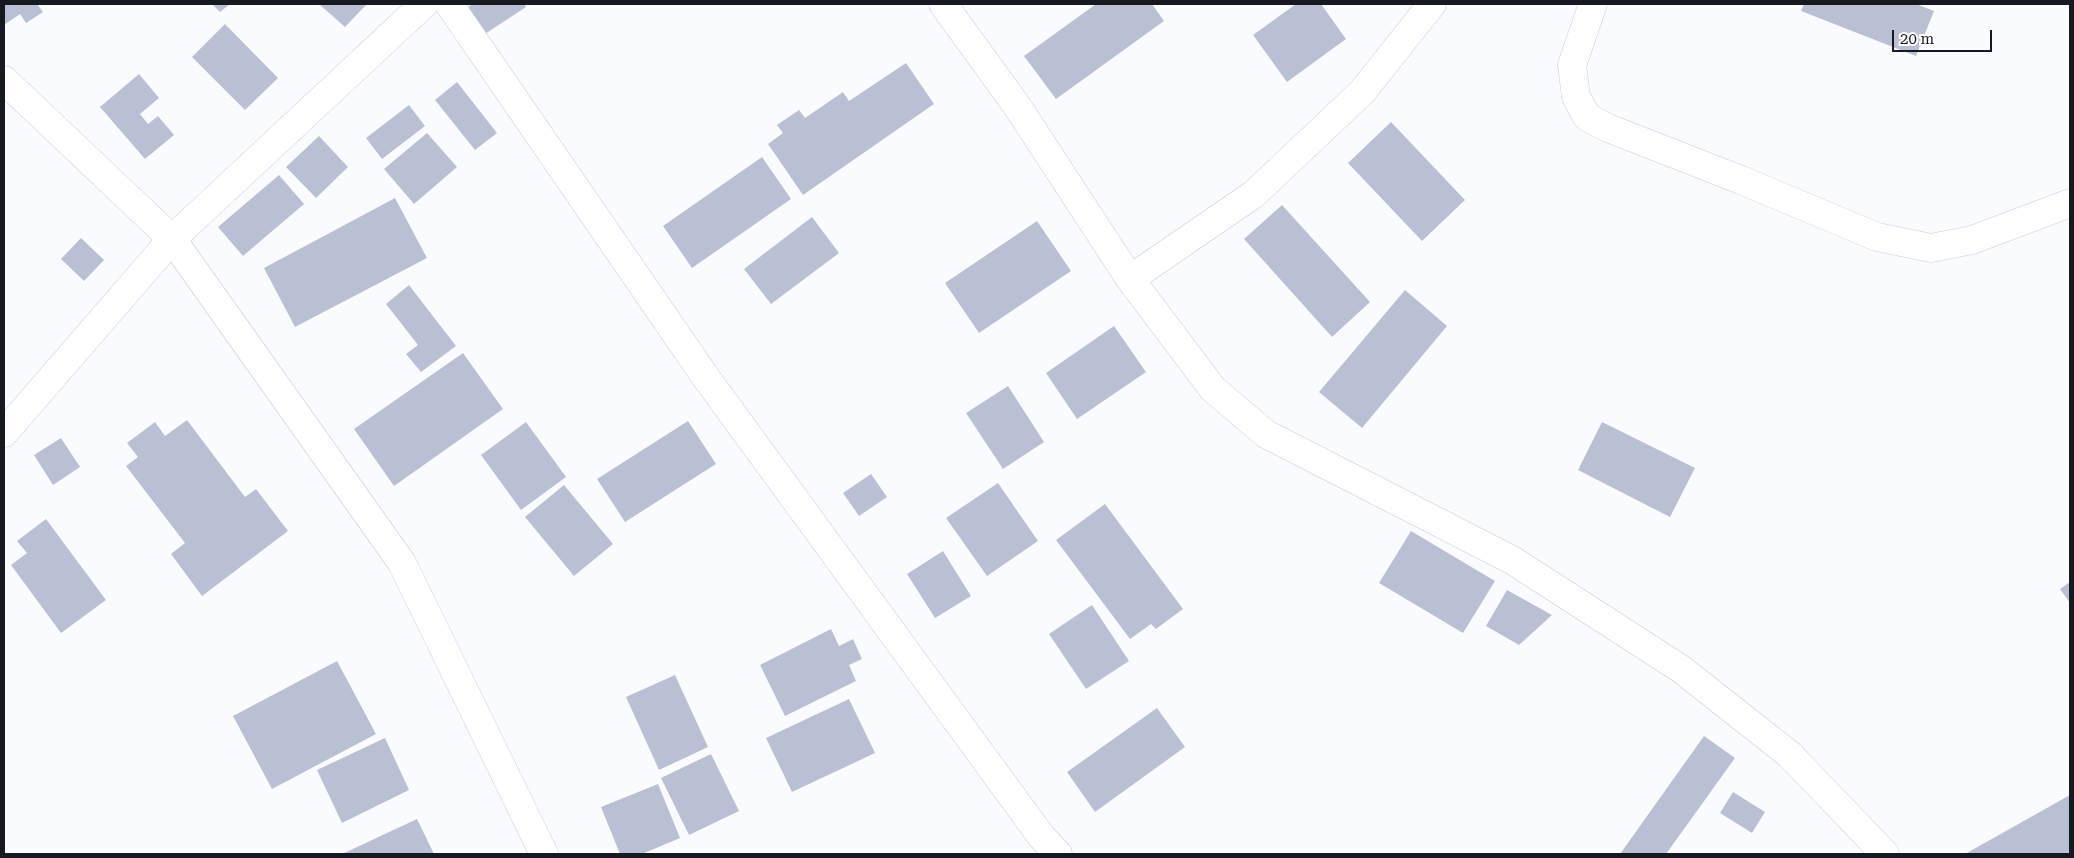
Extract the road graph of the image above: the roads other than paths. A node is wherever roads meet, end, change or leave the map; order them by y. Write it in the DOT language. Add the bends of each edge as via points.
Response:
graph roads {
  1 [pos="424,4"];
  2 [pos="449,4"];
  3 [pos="943,4"];
  4 [pos="1432,4"];
  5 [pos="1593,4"];
  6 [pos="4,80"];
  7 [pos="2070,203"];
  8 [pos="172,239"];
  9 [pos="1130,279"];
  10 [pos="4,433"];
  11 [pos="544,854"];
  12 [pos="1058,854"];
  13 [pos="1885,854"];
  1 -- 8 [label="street"];
  2 -- 12 [label="street" via="707,379 1041,836"];
  3 -- 9 [label="street" via="1017,106"];
  4 -- 9 [label="street" via="1362,92 1254,194"];
  5 -- 7 [label="street" via="1572,65 1576,97 1587,117 1608,128 1877,237 1931,248 1972,240"];
  6 -- 8 [label="street"];
  8 -- 10 [label="street"];
  8 -- 11 [label="street" via="402,563"];
  9 -- 13 [label="street" via="1213,389 1266,434 1512,560 1680,668 1790,755"];
}
